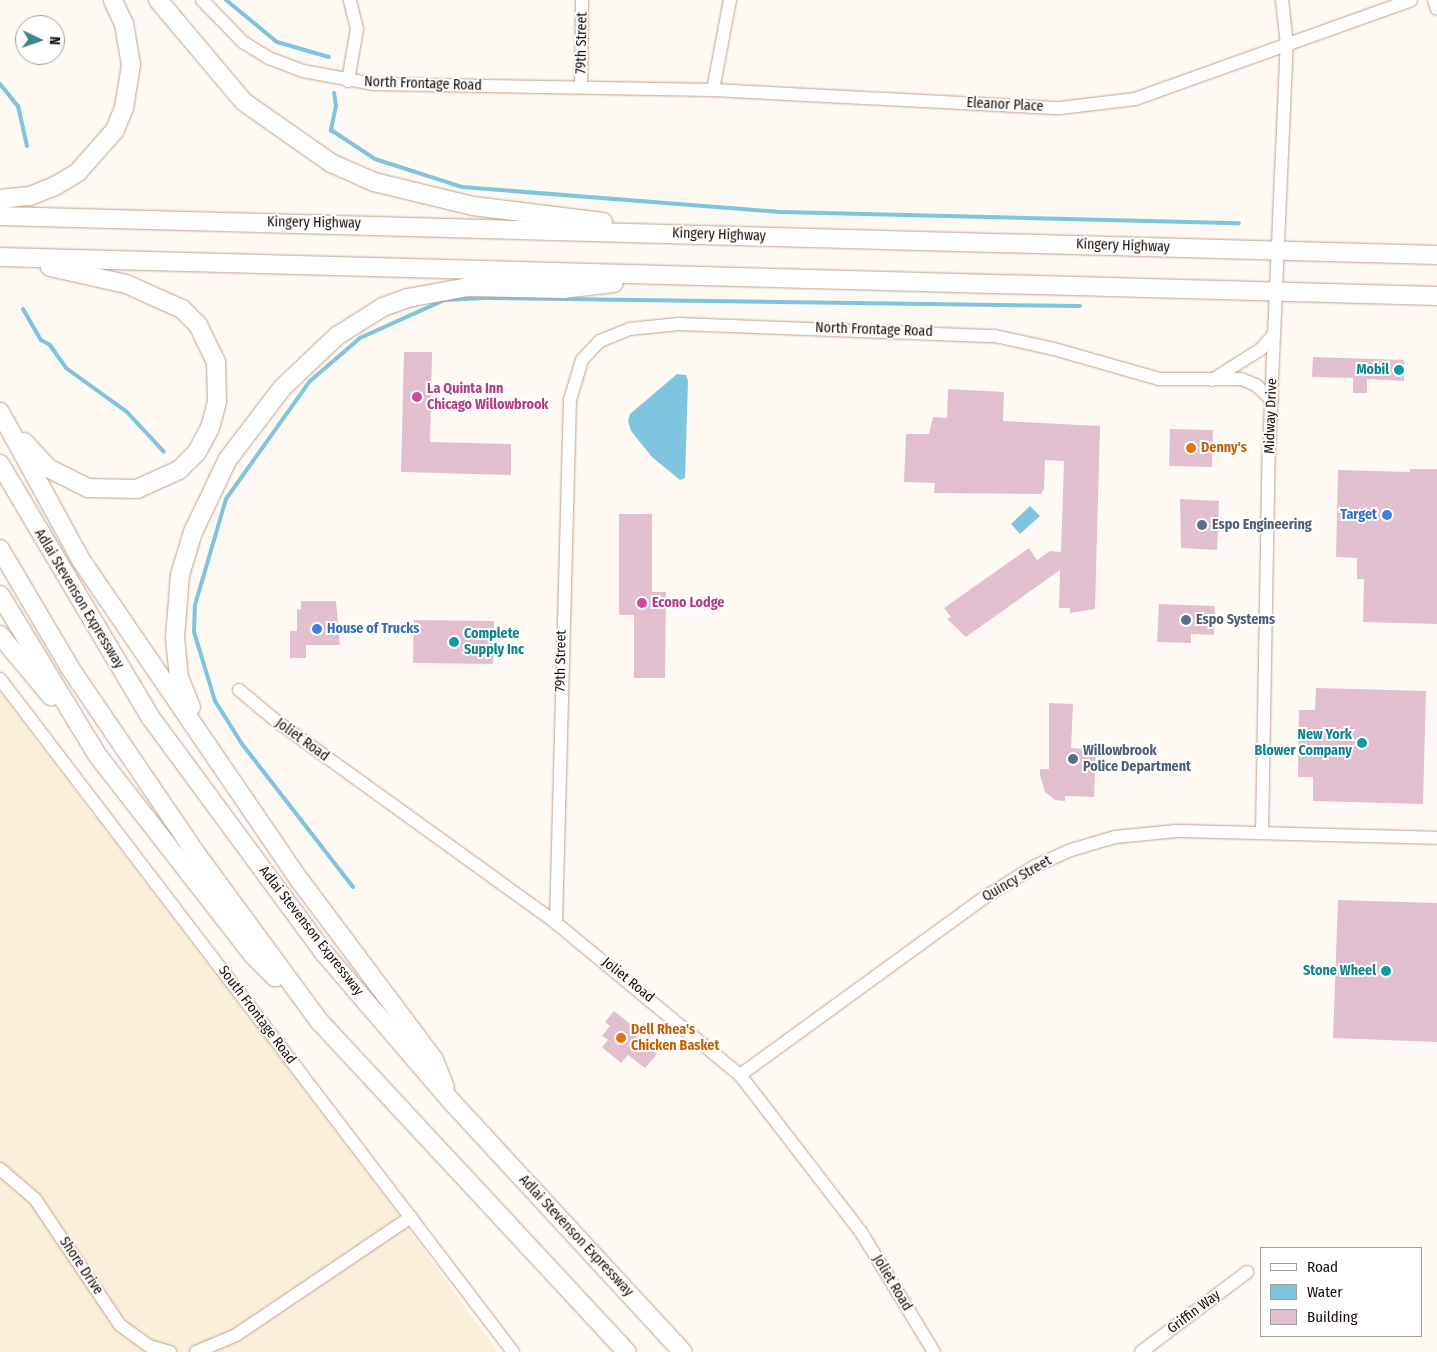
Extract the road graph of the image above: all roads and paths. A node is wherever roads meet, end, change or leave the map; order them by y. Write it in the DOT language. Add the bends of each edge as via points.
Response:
graph roads {
  1 [pos="113,0"];
  2 [pos="158,0"];
  3 [pos="202,0"];
  4 [pos="350,0"];
  5 [pos="582,0"];
  6 [pos="730,0"];
  7 [pos="1282,0"];
  8 [pos="1411,0"];
  9 [pos="1434,0"];
  10 [pos="1437,9"];
  11 [pos="1287,45"];
  12 [pos="348,81"];
  13 [pos="581,87"];
  14 [pos="713,90"];
  15 [pos="0,199"];
  16 [pos="0,216"];
  17 [pos="678,234"];
  18 [pos="1278,250"];
  19 [pos="1437,255"];
  20 [pos="0,258"];
  21 [pos="677,277"];
  22 [pos="1276,292"];
  23 [pos="1437,296"];
  24 [pos="1274,334"];
  25 [pos="1212,380"];
  26 [pos="570,400"];
  27 [pos="1272,400"];
  28 [pos="0,406"];
  29 [pos="0,412"];
  30 [pos="0,464"];
  31 [pos="0,549"];
  32 [pos="0,595"];
  33 [pos="0,635"];
  34 [pos="0,679"];
  35 [pos="239,690"];
  36 [pos="203,738"];
  37 [pos="98,756"];
  38 [pos="1262,833"];
  39 [pos="1437,838"];
  40 [pos="556,923"];
  41 [pos="320,1022"];
  42 [pos="740,1075"];
  43 [pos="452,1101"];
  44 [pos="0,1169"];
  45 [pos="411,1217"];
  46 [pos="1247,1272"];
  47 [pos="170,1352"];
  48 [pos="196,1352"];
  49 [pos="513,1352"];
  50 [pos="627,1352"];
  51 [pos="683,1352"];
  52 [pos="934,1352"];
  53 [pos="1141,1352"];
  1 -- 15 [label="highway" via="124,24 131,65 124,108 115,130 78,172 55,186 30,196"];
  2 -- 17 [label="highway" via="244,102 330,163 374,182 473,206"];
  3 -- 12 [label="street, North Frontage Road" via="243,42 269,58 303,72"];
  4 -- 12 [label="street" via="357,29"];
  5 -- 13 [label="street, 79th Street"];
  6 -- 14 [label="street"];
  7 -- 11 [label="street, Midway Drive"];
  8 -- 11 [label="street, Eleanor Place"];
  9 -- 10 [label="street"];
  11 -- 14 [label="street, Eleanor Place" via="1135,99 1084,108"];
  11 -- 18 [label="street, Midway Drive"];
  12 -- 13 [label="street, North Frontage Road"];
  13 -- 14 [label="street, Eleanor Place"];
  16 -- 17 [label="highway, Kingery Highway"];
  17 -- 18 [label="highway, Kingery Highway"];
  18 -- 19 [label="highway, Kingery Highway"];
  18 -- 22 [label="street, Midway Drive"];
  20 -- 21 [label="highway"];
  20 -- 28 [label="highway" via="88,274 167,300 198,325 216,362 218,380 210,428 197,452 179,470 137,489 88,488 48,468 27,447"];
  21 -- 22 [label="highway"];
  21 -- 36 [label="highway" via="563,289 468,287 408,298 362,319 282,388 228,460 193,532 180,575 175,638 179,678"];
  22 -- 23 [label="highway"];
  22 -- 24 [label="street, Midway Drive"];
  24 -- 25 [label="street" via="1261,349"];
  24 -- 27 [label="street, Midway Drive"];
  25 -- 26 [label="street, North Frontage Road" via="1159,379 995,336 679,324 630,329 600,341 582,360"];
  25 -- 27 [label="street, North Frontage Road" via="1241,379 1256,385"];
  26 -- 40 [label="street, 79th Street"];
  27 -- 38 [label="street, Midway Drive"];
  29 -- 36 [label="highway" via="81,560"];
  30 -- 43 [label="highway, Adlai Stevenson Expressway" via="152,718 326,954"];
  31 -- 41 [label="highway" via="70,668 194,852"];
  32 -- 37 [label="highway"];
  33 -- 37 [label="highway"];
  34 -- 45 [label="street, South Frontage Road"];
  35 -- 40 [label="street, Joliet Road" via="275,720"];
  36 -- 43 [label="highway" via="301,882 434,1060"];
  37 -- 41 [label="highway" via="252,954"];
  38 -- 39 [label="street, Quincy Street"];
  38 -- 42 [label="street, Quincy Street" via="1137,834 1092,843 1049,859 988,894"];
  40 -- 42 [label="street, Joliet Road"];
  41 -- 50 [label="highway"];
  42 -- 52 [label="street, Joliet Road" via="860,1232"];
  43 -- 51 [label="highway, Adlai Stevenson Expressway"];
  44 -- 47 [label="street, Shore Drive" via="35,1199 120,1325 149,1346"];
  45 -- 48 [label="street" via="236,1335"];
  45 -- 49 [label="street, South Frontage Road"];
  46 -- 53 [label="street, Griffin Way"];
}
